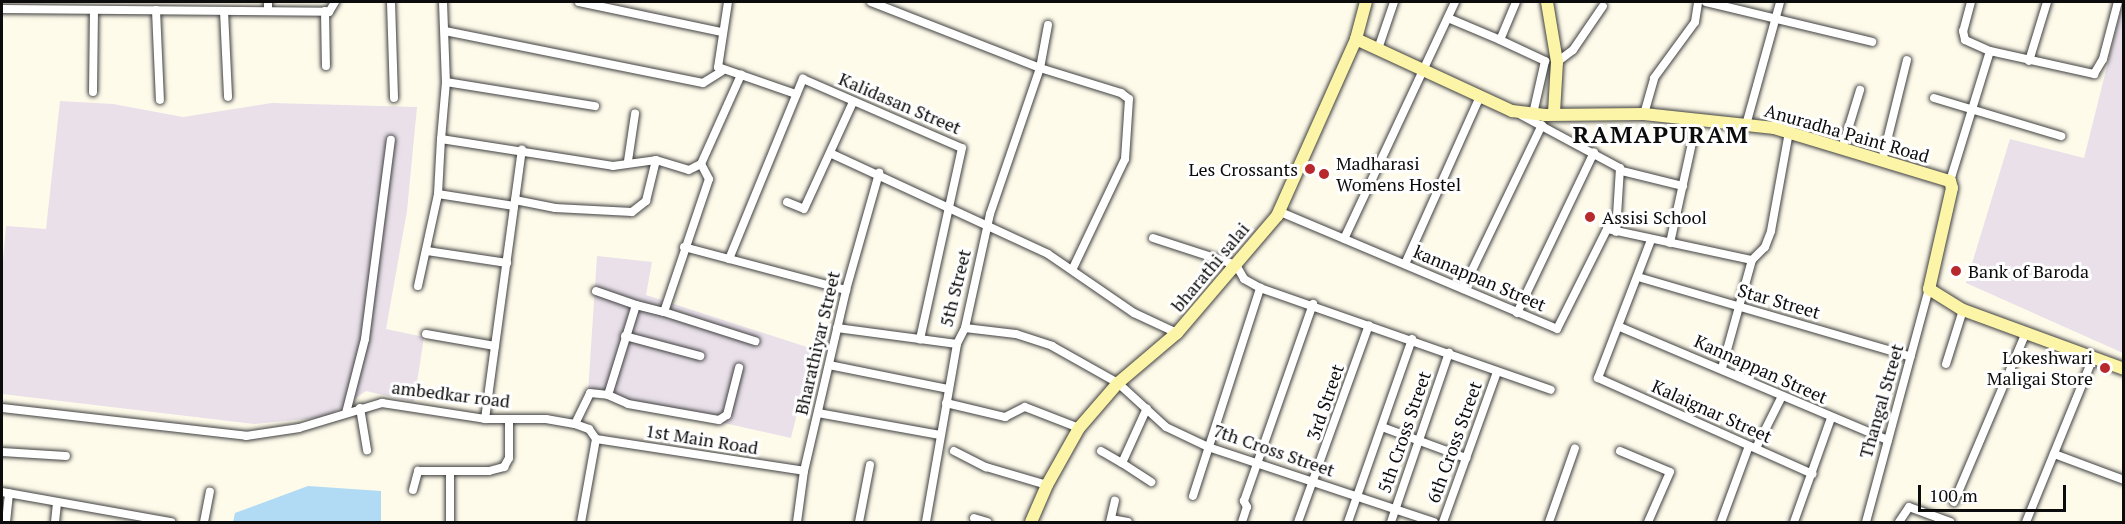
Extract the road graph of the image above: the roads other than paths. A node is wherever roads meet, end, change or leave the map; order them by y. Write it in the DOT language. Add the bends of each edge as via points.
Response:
graph roads {
  1 [pos="335,2"];
  2 [pos="391,2"];
  3 [pos="443,2"];
  4 [pos="579,2"];
  5 [pos="728,2"];
  6 [pos="871,2"];
  7 [pos="1366,2"];
  8 [pos="1394,2"];
  9 [pos="1455,2"];
  10 [pos="1516,2"];
  11 [pos="1547,2"];
  12 [pos="1698,2"];
  13 [pos="1706,2"];
  14 [pos="1780,2"];
  15 [pos="1971,2"];
  16 [pos="2047,2"];
  17 [pos="2118,2"];
  18 [pos="62,5"];
  19 [pos="133,6"];
  20 [pos="201,6"];
  21 [pos="268,6"];
  22 [pos="1603,6"];
  23 [pos="2,9"];
  24 [pos="94,10"];
  25 [pos="156,10"];
  26 [pos="225,11"];
  27 [pos="327,12"];
  28 [pos="1448,18"];
  29 [pos="1774,18"];
  30 [pos="1048,25"];
  31 [pos="445,31"];
  32 [pos="721,32"];
  33 [pos="1356,39"];
  34 [pos="1500,40"];
  35 [pos="1872,42"];
  36 [pos="1378,49"];
  37 [pos="1990,51"];
  38 [pos="1907,60"];
  39 [pos="2029,61"];
  40 [pos="1557,62"];
  41 [pos="326,66"];
  42 [pos="1040,68"];
  43 [pos="1423,70"];
  44 [pos="722,71"];
  45 [pos="741,75"];
  46 [pos="446,82"];
  47 [pos="1860,90"];
  48 [pos="93,92"];
  49 [pos="796,94"];
  50 [pos="1480,96"];
  51 [pos="228,97"];
  52 [pos="394,98"];
  53 [pos="1934,98"];
  54 [pos="160,100"];
  55 [pos="853,102"];
  56 [pos="595,106"];
  57 [pos="1971,108"];
  58 [pos="1512,111"];
  59 [pos="1554,113"];
  60 [pos="635,114"];
  61 [pos="1533,114"];
  62 [pos="1644,114"];
  63 [pos="1697,120"];
  64 [pos="1542,125"];
  65 [pos="1746,125"];
  66 [pos="1789,132"];
  67 [pos="2061,136"];
  68 [pos="441,139"];
  69 [pos="391,140"];
  70 [pos="1842,149"];
  71 [pos="522,150"];
  72 [pos="1594,152"];
  73 [pos="832,154"];
  74 [pos="656,160"];
  75 [pos="628,161"];
  76 [pos="1882,161"];
  77 [pos="701,164"];
  78 [pos="1622,171"];
  79 [pos="879,173"];
  80 [pos="1950,181"];
  81 [pos="1683,186"];
  82 [pos="438,194"];
  83 [pos="788,202"];
  84 [pos="515,203"];
  85 [pos="947,206"];
  86 [pos="1278,211"];
  87 [pos="987,226"];
  88 [pos="1616,232"];
  89 [pos="1153,238"];
  90 [pos="1344,239"];
  91 [pos="1651,240"];
  92 [pos="1670,243"];
  93 [pos="684,247"];
  94 [pos="427,251"];
  95 [pos="729,259"];
  96 [pos="1752,260"];
  97 [pos="507,263"];
  98 [pos="1405,264"];
  99 [pos="1236,266"];
  100 [pos="1073,268"];
  101 [pos="1638,277"];
  102 [pos="418,286"];
  103 [pos="1260,288"];
  104 [pos="1463,289"];
  105 [pos="1929,289"];
  106 [pos="846,290"];
  107 [pos="596,291"];
  108 [pos="1313,304"];
  109 [pos="636,305"];
  110 [pos="1739,307"];
  111 [pos="1963,310"];
  112 [pos="664,312"];
  113 [pos="1518,313"];
  114 [pos="1369,325"];
  115 [pos="1620,327"];
  116 [pos="837,328"];
  117 [pos="965,328"];
  118 [pos="2026,332"];
  119 [pos="1177,333"];
  120 [pos="426,334"];
  121 [pos="625,336"];
  122 [pos="920,339"];
  123 [pos="1412,339"];
  124 [pos="755,340"];
  125 [pos="957,344"];
  126 [pos="495,346"];
  127 [pos="1449,353"];
  128 [pos="700,356"];
  129 [pos="1911,357"];
  130 [pos="2093,358"];
  131 [pos="1946,364"];
  132 [pos="829,365"];
  133 [pos="739,368"];
  134 [pos="1722,368"];
  135 [pos="2124,369"];
  136 [pos="1497,372"];
  137 [pos="1118,384"];
  138 [pos="948,389"];
  139 [pos="1551,390"];
  140 [pos="608,395"];
  141 [pos="1782,396"];
  142 [pos="946,403"];
  143 [pos="2,408"];
  144 [pos="360,408"];
  145 [pos="1147,408"];
  146 [pos="346,413"];
  147 [pos="818,413"];
  148 [pos="1831,418"];
  149 [pos="485,419"];
  150 [pos="509,419"];
  151 [pos="575,424"];
  152 [pos="1079,428"];
  153 [pos="1382,428"];
  154 [pos="940,435"];
  155 [pos="596,439"];
  156 [pos="1888,440"];
  157 [pos="1420,442"];
  158 [pos="1208,447"];
  159 [pos="1752,447"];
  160 [pos="1575,448"];
  161 [pos="366,450"];
  162 [pos="954,451"];
  163 [pos="1101,451"];
  164 [pos="2,452"];
  165 [pos="1620,452"];
  166 [pos="2054,454"];
  167 [pos="66,456"];
  168 [pos="1466,458"];
  169 [pos="1122,463"];
  170 [pos="1257,463"];
  171 [pos="870,465"];
  172 [pos="450,471"];
  173 [pos="804,471"];
  174 [pos="1813,474"];
  175 [pos="2124,480"];
  176 [pos="1314,481"];
  177 [pos="1151,482"];
  178 [pos="1047,484"];
  179 [pos="413,490"];
  180 [pos="210,492"];
  181 [pos="5,493"];
  182 [pos="1193,496"];
  183 [pos="1358,496"];
  184 [pos="1115,501"];
  185 [pos="57,502"];
  186 [pos="1954,502"];
  187 [pos="1396,509"];
  188 [pos="974,518"];
  189 [pos="1110,520"];
  190 [pos="6,522"];
  191 [pos="55,522"];
  192 [pos="171,522"];
  193 [pos="204,522"];
  194 [pos="450,522"];
  195 [pos="581,522"];
  196 [pos="797,522"];
  197 [pos="859,522"];
  198 [pos="926,522"];
  199 [pos="987,522"];
  200 [pos="1031,522"];
  201 [pos="1128,522"];
  202 [pos="1242,522"];
  203 [pos="1298,522"];
  204 [pos="1348,522"];
  205 [pos="1391,522"];
  206 [pos="1434,522"];
  207 [pos="1443,522"];
  208 [pos="1549,522"];
  209 [pos="1648,522"];
  210 [pos="1721,522"];
  211 [pos="1794,522"];
  212 [pos="1866,522"];
  213 [pos="1899,522"];
  214 [pos="1950,522"];
  215 [pos="2026,522"];
  1 -- 27 [label="street"];
  2 -- 52 [label="street"];
  3 -- 31 [label="street"];
  4 -- 32 [label="street"];
  5 -- 32 [label="street"];
  6 -- 42 [label="street"];
  7 -- 33 [label="street, bharathi salai"];
  8 -- 36 [label="street"];
  9 -- 28 [label="street"];
  10 -- 34 [label="street"];
  11 -- 40 [label="street"];
  12 -- 62 [label="street" via="1695,22 1654,78"];
  13 -- 29 [label="street"];
  14 -- 29 [label="street"];
  15 -- 37 [label="street" via="1963,31 1965,40"];
  16 -- 39 [label="street"];
  17 -- 39 [label="street" via="2103,59 2094,74"];
  18 -- 23 [label="street"];
  18 -- 24 [label="street"];
  19 -- 24 [label="street"];
  19 -- 25 [label="street"];
  20 -- 25 [label="street"];
  20 -- 26 [label="street"];
  21 -- 26 [label="street"];
  21 -- 27 [label="street"];
  22 -- 40 [label="street" via="1572,50"];
  24 -- 48 [label="street"];
  25 -- 54 [label="street"];
  26 -- 51 [label="street"];
  27 -- 41 [label="street"];
  28 -- 34 [label="street"];
  28 -- 43 [label="street"];
  29 -- 35 [label="street"];
  29 -- 65 [label="street"];
  30 -- 42 [label="street, 5th Street"];
  31 -- 44 [label="street" via="703,83"];
  31 -- 46 [label="street"];
  32 -- 44 [label="street" via="718,67"];
  33 -- 36 [label="street, Anuradha Paint Road"];
  33 -- 86 [label="street, bharathi salai"];
  34 -- 61 [label="street" via="1545,61"];
  36 -- 43 [label="street, Anuradha Paint Road"];
  37 -- 39 [label="street"];
  37 -- 57 [label="street"];
  38 -- 76 [label="street"];
  40 -- 59 [label="street"];
  42 -- 87 [label="street, 5th Street"];
  42 -- 100 [label="street" via="1121,93 1129,99 1125,159"];
  43 -- 50 [label="street, Anuradha Paint Road"];
  43 -- 90 [label="street"];
  44 -- 45 [label="street"];
  45 -- 49 [label="street"];
  45 -- 77 [label="street"];
  46 -- 56 [label="street"];
  46 -- 68 [label="street"];
  47 -- 70 [label="street"];
  49 -- 55 [label="street, Kalidasan Street" via="802,79"];
  49 -- 95 [label="street"];
  50 -- 58 [label="street, Anuradha Paint Road"];
  50 -- 98 [label="street"];
  53 -- 57 [label="street"];
  55 -- 73 [label="street"];
  55 -- 85 [label="street, Kalidasan Street" via="962,148"];
  57 -- 67 [label="street"];
  57 -- 80 [label="street"];
  58 -- 61 [label="street, Anuradha Paint Road"];
  58 -- 64 [label="street"];
  59 -- 61 [label="street, Anuradha Paint Road"];
  59 -- 62 [label="street, Anuradha Paint Road"];
  60 -- 75 [label="street"];
  62 -- 63 [label="street, Anuradha Paint Road"];
  63 -- 65 [label="street, Anuradha Paint Road"];
  63 -- 81 [label="street"];
  64 -- 72 [label="street"];
  64 -- 104 [label="street"];
  65 -- 66 [label="street, Anuradha Paint Road"];
  66 -- 70 [label="street, Anuradha Paint Road"];
  66 -- 96 [label="street" via="1771,231 1765,247"];
  68 -- 71 [label="street"];
  68 -- 82 [label="street"];
  69 -- 146 [label="street" via="365,339"];
  70 -- 76 [label="street, Anuradha Paint Road"];
  71 -- 75 [label="street" via="613,166"];
  71 -- 84 [label="street"];
  72 -- 78 [label="street"];
  72 -- 113 [label="street"];
  73 -- 79 [label="street"];
  73 -- 83 [label="street" via="804,209"];
  74 -- 75 [label="street"];
  74 -- 77 [label="street" via="689,170"];
  74 -- 84 [label="street" via="646,201 632,212"];
  76 -- 80 [label="street, Anuradha Paint Road"];
  77 -- 93 [label="street" via="709,179"];
  78 -- 81 [label="street"];
  78 -- 88 [label="street"];
  79 -- 85 [label="street"];
  79 -- 106 [label="street, Bharathiyar Street"];
  80 -- 105 [label="street" via="1952,188"];
  81 -- 92 [label="street"];
  82 -- 84 [label="street"];
  82 -- 94 [label="street"];
  84 -- 97 [label="street"];
  85 -- 87 [label="street"];
  85 -- 122 [label="street"];
  86 -- 90 [label="street, kannappan Street"];
  86 -- 99 [label="street, bharathi salai"];
  87 -- 100 [label="street"];
  87 -- 117 [label="street, 5th Street"];
  88 -- 91 [label="street"];
  88 -- 113 [label="street, kannappan Street" via="1606,229 1557,329"];
  89 -- 99 [label="street"];
  90 -- 98 [label="street, kannappan Street"];
  91 -- 92 [label="street"];
  91 -- 101 [label="street"];
  92 -- 96 [label="street"];
  93 -- 95 [label="street"];
  93 -- 112 [label="street"];
  94 -- 97 [label="street"];
  94 -- 102 [label="street"];
  95 -- 106 [label="street"];
  96 -- 110 [label="street"];
  97 -- 126 [label="street"];
  98 -- 104 [label="street, kannappan Street"];
  99 -- 103 [label="street" via="1244,279"];
  99 -- 119 [label="street, bharathi salai"];
  100 -- 119 [label="street" via="1134,313"];
  101 -- 110 [label="street, Star Street"];
  101 -- 115 [label="street"];
  103 -- 108 [label="street"];
  103 -- 158 [label="street"];
  104 -- 113 [label="street, kannappan Street"];
  105 -- 111 [label="street"];
  105 -- 129 [label="street, Thangal Street"];
  106 -- 116 [label="street, Bharathiyar Street"];
  107 -- 109 [label="street"];
  108 -- 114 [label="street"];
  108 -- 170 [label="street"];
  109 -- 112 [label="street"];
  109 -- 121 [label="street"];
  110 -- 129 [label="street, Star Street"];
  110 -- 134 [label="street"];
  111 -- 118 [label="street"];
  111 -- 131 [label="street"];
  112 -- 124 [label="street"];
  114 -- 123 [label="street"];
  114 -- 176 [label="street, 3rd Street"];
  115 -- 134 [label="street, Kannappan Street"];
  115 -- 159 [label="street, Kalaignar Street" via="1598,378"];
  116 -- 122 [label="street"];
  116 -- 132 [label="street, Bharathiyar Street"];
  117 -- 125 [label="street, 5th Street"];
  117 -- 137 [label="street, 7th Cross Street" via="1016,334 1052,346"];
  118 -- 130 [label="street"];
  118 -- 186 [label="street"];
  119 -- 137 [label="street, bharathi salai"];
  120 -- 126 [label="street"];
  121 -- 128 [label="street"];
  121 -- 140 [label="street"];
  122 -- 125 [label="street"];
  123 -- 127 [label="street"];
  123 -- 153 [label="street"];
  125 -- 138 [label="street, 5th Street"];
  126 -- 149 [label="street"];
  127 -- 136 [label="street"];
  127 -- 157 [label="street, 5th Cross Street"];
  129 -- 156 [label="street, Thangal Street"];
  130 -- 135 [label="street"];
  130 -- 166 [label="street"];
  132 -- 138 [label="street"];
  132 -- 147 [label="street, Bharathiyar Street"];
  133 -- 140 [label="street" via="727,415 718,420 628,404"];
  134 -- 141 [label="street, Kannappan Street"];
  136 -- 139 [label="street"];
  136 -- 168 [label="street, 6th Cross Street"];
  137 -- 145 [label="street, 7th Cross Street"];
  137 -- 152 [label="street, bharathi salai"];
  138 -- 142 [label="street, 5th Street"];
  140 -- 151 [label="street" via="598,391 584,398"];
  141 -- 148 [label="street, Kannappan Street"];
  141 -- 159 [label="street"];
  142 -- 152 [label="street" via="1005,417 1025,407"];
  142 -- 154 [label="street, 5th Street"];
  143 -- 146 [label="street, ambedkar road" via="246,436 298,428"];
  144 -- 146 [label="street, ambedkar road"];
  144 -- 149 [label="street, ambedkar road" via="382,403"];
  144 -- 161 [label="street"];
  145 -- 158 [label="street, 7th Cross Street" via="1166,427"];
  145 -- 169 [label="street"];
  147 -- 154 [label="street"];
  147 -- 173 [label="street, Bharathiyar Street"];
  148 -- 156 [label="street, Kannappan Street"];
  148 -- 174 [label="street"];
  149 -- 150 [label="street, ambedkar road"];
  150 -- 151 [label="street, ambedkar road"];
  150 -- 172 [label="street" via="509,458 504,467"];
  151 -- 155 [label="street" via="589,429"];
  152 -- 178 [label="street, bharathi salai"];
  153 -- 157 [label="street"];
  153 -- 183 [label="street"];
  154 -- 198 [label="street, 5th Street"];
  155 -- 173 [label="street, 1st Main Road"];
  155 -- 195 [label="street"];
  156 -- 212 [label="street, Thangal Street"];
  157 -- 168 [label="street"];
  157 -- 187 [label="street, 5th Cross Street"];
  158 -- 170 [label="street, 7th Cross Street"];
  158 -- 182 [label="street"];
  159 -- 174 [label="street, Kalaignar Street"];
  159 -- 210 [label="street"];
  160 -- 208 [label="street"];
  162 -- 178 [label="street" via="986,467"];
  163 -- 169 [label="street"];
  164 -- 167 [label="street"];
  165 -- 209 [label="street" via="1670,472"];
  166 -- 175 [label="street"];
  166 -- 215 [label="street"];
  168 -- 207 [label="street, 6th Cross Street"];
  169 -- 177 [label="street"];
  170 -- 176 [label="street, 7th Cross Street"];
  170 -- 202 [label="street" via="1244,501 1247,507"];
  171 -- 197 [label="street"];
  172 -- 179 [label="street" via="415,472"];
  172 -- 194 [label="street"];
  173 -- 196 [label="street, Bharathiyar Street"];
  174 -- 211 [label="street"];
  176 -- 183 [label="street, 7th Cross Street"];
  176 -- 203 [label="street, 3rd Street"];
  178 -- 200 [label="street, bharathi salai"];
  180 -- 193 [label="street"];
  181 -- 185 [label="street"];
  181 -- 190 [label="street"];
  183 -- 187 [label="street, 7th Cross Street"];
  183 -- 204 [label="street"];
  184 -- 189 [label="street"];
  185 -- 191 [label="street"];
  185 -- 192 [label="street"];
  187 -- 205 [label="street, 5th Cross Street"];
  187 -- 206 [label="street, 7th Cross Street"];
  188 -- 199 [label="street"];
  189 -- 201 [label="street"];
  213 -- 214 [label="street" via="1909,507"];
}
